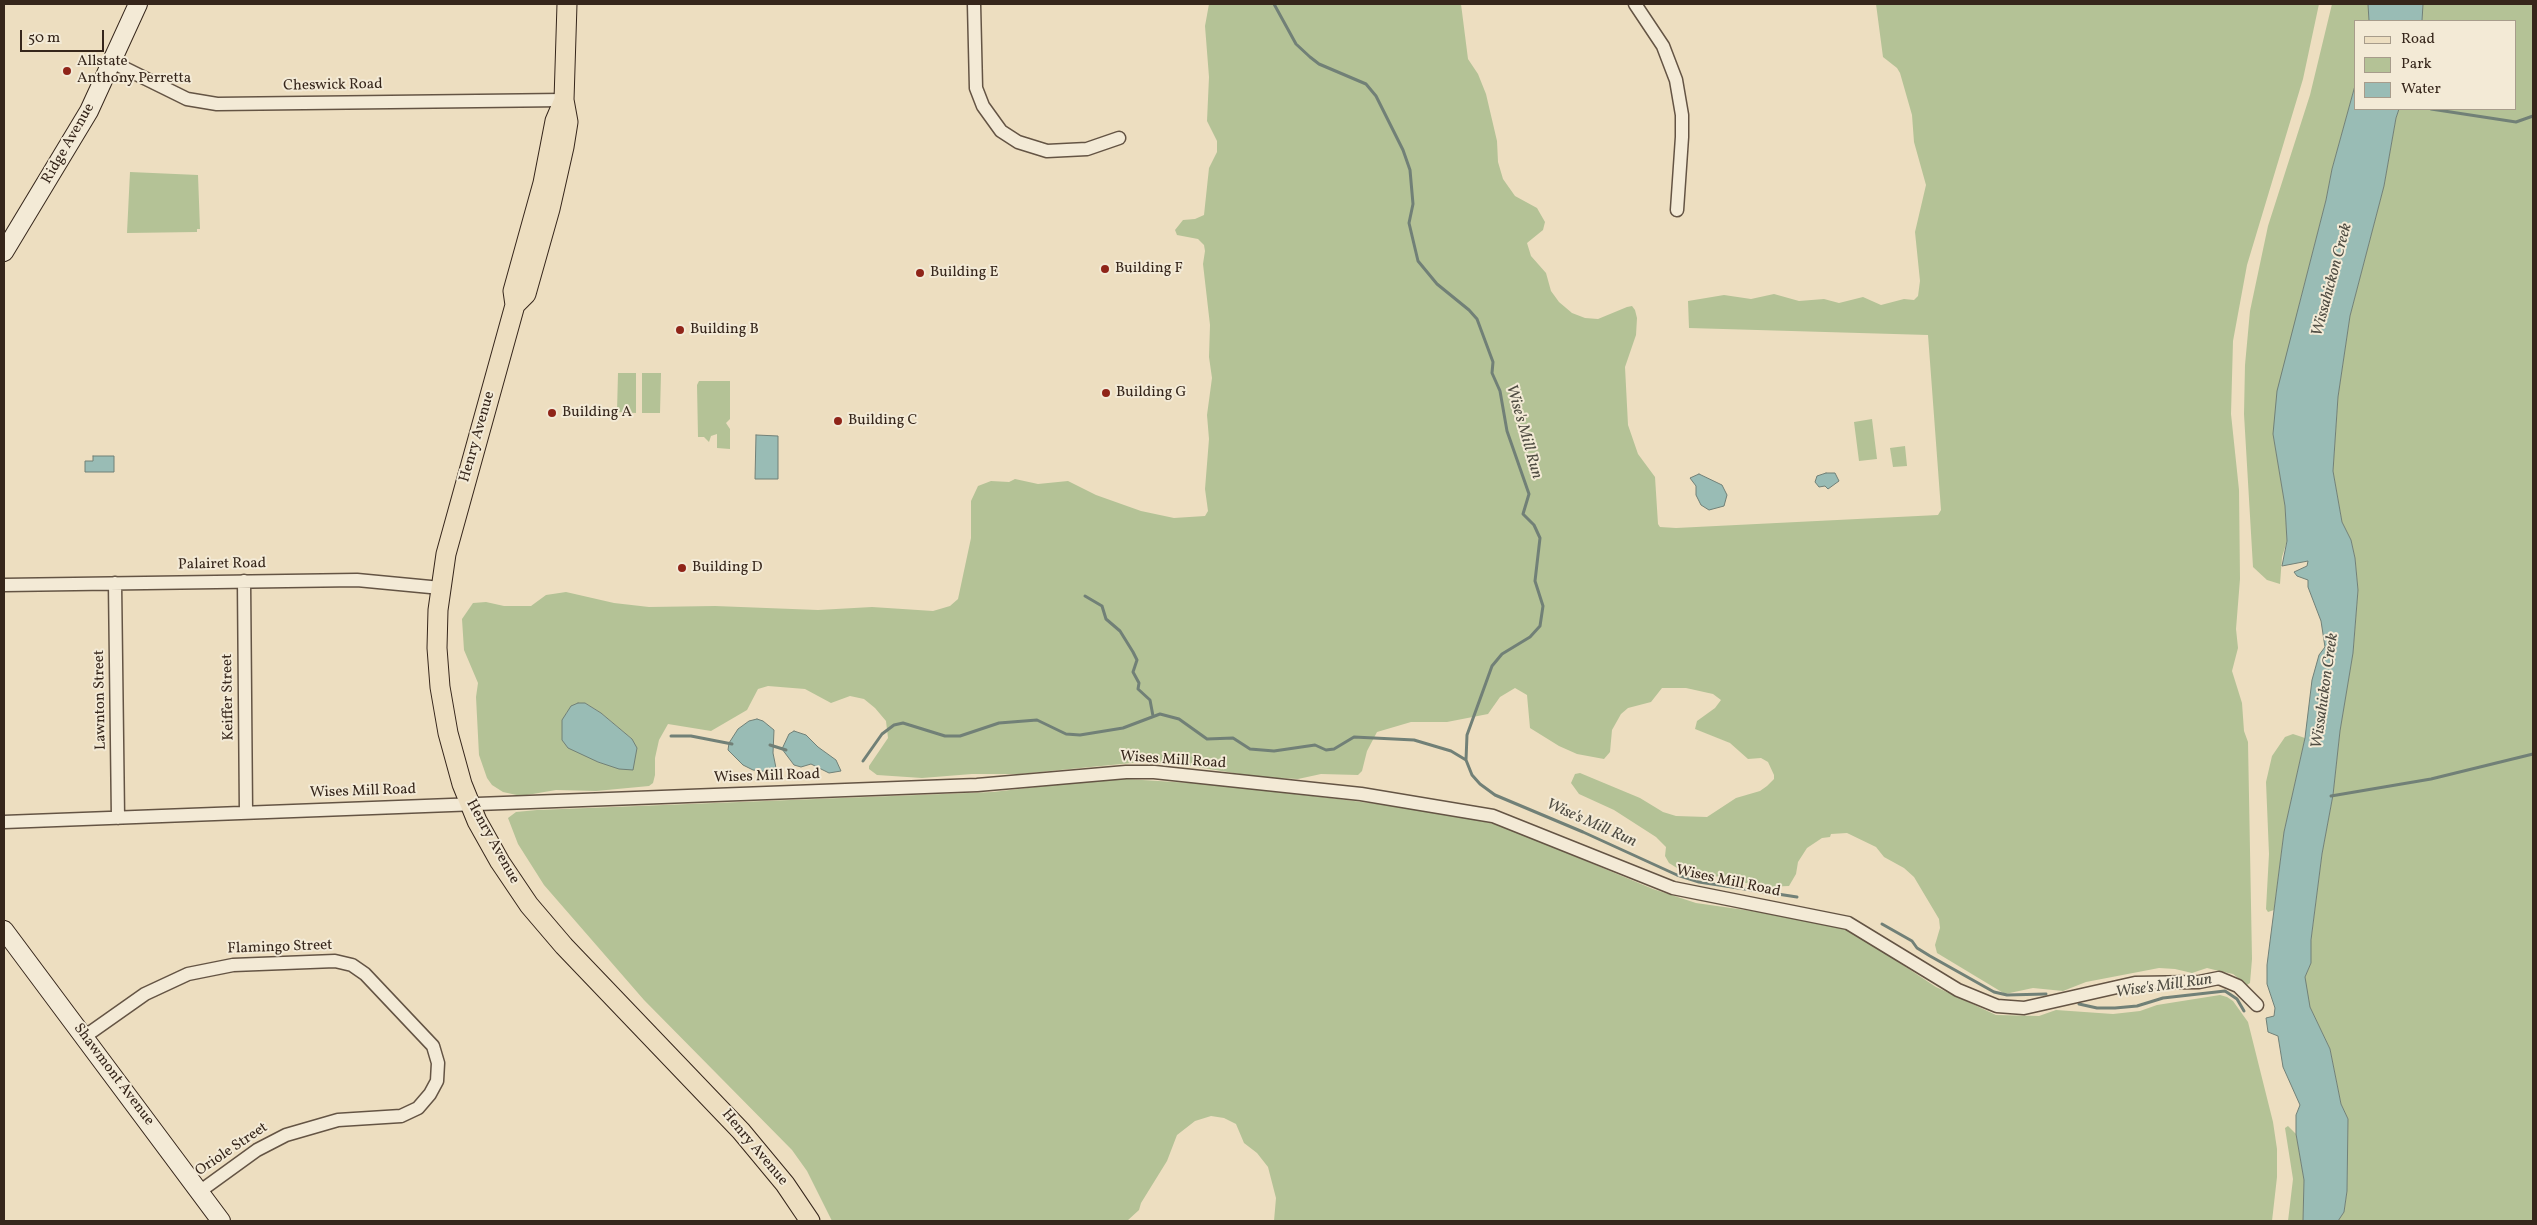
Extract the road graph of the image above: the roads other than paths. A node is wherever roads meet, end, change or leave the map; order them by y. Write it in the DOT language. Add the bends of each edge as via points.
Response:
graph roads {
  1 [pos="138,4"];
  2 [pos="567,4"];
  3 [pos="974,4"];
  4 [pos="1635,4"];
  5 [pos="112,62"];
  6 [pos="564,100"];
  7 [pos="1119,138"];
  8 [pos="1677,210"];
  9 [pos="7,241"];
  10 [pos="244,581"];
  11 [pos="115,583"];
  12 [pos="4,585"];
  13 [pos="441,588"];
  14 [pos="470,805"];
  15 [pos="246,813"];
  16 [pos="118,818"];
  17 [pos="4,822"];
  18 [pos="4,930"];
  19 [pos="2256,1005"];
  20 [pos="84,1037"];
  21 [pos="426,1101"];
  22 [pos="199,1192"];
  23 [pos="221,1221"];
  24 [pos="810,1221"];
  1 -- 5 [label="street, Ridge Avenue"];
  2 -- 6 [label="main road, Henry Avenue"];
  3 -- 7 [label="street" via="976,88 983,106 1001,131 1023,145 1047,151 1087,150"];
  4 -- 8 [label="street" via="1663,46 1676,80 1682,136"];
  5 -- 6 [label="street, Cheswick Road" via="188,99 217,104"];
  5 -- 9 [label="street, Ridge Avenue" via="71,142"];
  6 -- 13 [label="main road, Henry Avenue" via="555,121 543,183 513,291 515,305 449,539"];
  10 -- 11 [label="street, Palairet Road"];
  10 -- 13 [label="street, Palairet Road" via="356,580"];
  10 -- 15 [label="street, Keiffer Street"];
  11 -- 12 [label="street, Palairet Road"];
  11 -- 16 [label="street, Lawnton Street"];
  13 -- 14 [label="main road, Henry Avenue" via="437,648 440,688 454,759"];
  14 -- 15 [label="street, Wises Mill Road"];
  14 -- 19 [label="street, Wises Mill Road" via="977,785 1139,771 1342,791 1493,816 1673,888 1839,920 1958,990 1997,1006 2024,1008 2135,983 2199,982 2219,978 2238,986"];
  14 -- 24 [label="main road, Henry Avenue" via="500,862 544,925 732,1121"];
  15 -- 16 [label="street, Wises Mill Road"];
  16 -- 17 [label="street, Wises Mill Road"];
  18 -- 20 [label="street, Shawmont Avenue"];
  20 -- 21 [label="street, Flamingo Street" via="145,994 188,974 233,965 344,962 365,974 432,1046 438,1073"];
  20 -- 22 [label="street, Shawmont Avenue"];
  21 -- 22 [label="street, Oriole Street" via="401,1116 338,1120 286,1135 257,1150"];
  22 -- 23 [label="street, Shawmont Avenue"];
}
